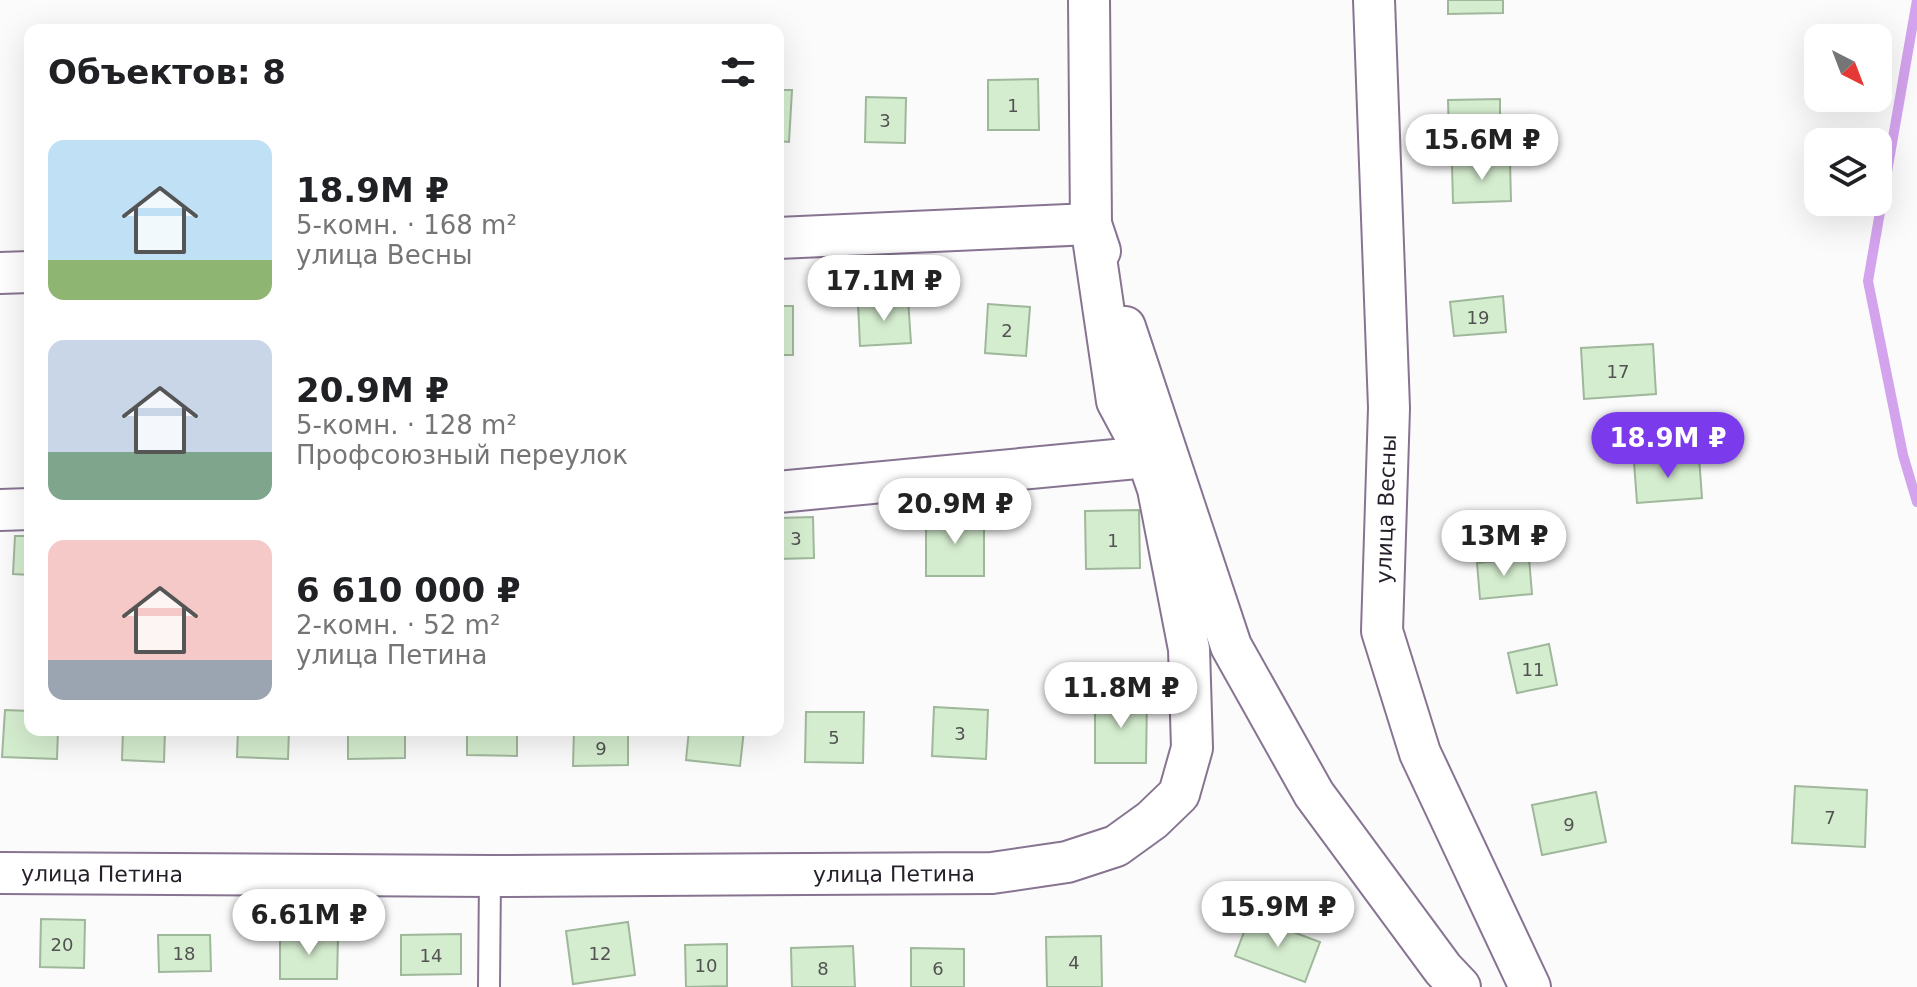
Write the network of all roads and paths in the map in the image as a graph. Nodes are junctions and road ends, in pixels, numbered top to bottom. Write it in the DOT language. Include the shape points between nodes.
graph roads {
  1 [pos="1089,0"];
  2 [pos="1374,0"];
  3 [pos="1091,224"];
  4 [pos="784,238"];
  5 [pos="24,272"];
  6 [pos="0,273"];
  7 [pos="1147,457"];
  8 [pos="784,491"];
  9 [pos="24,509"];
  10 [pos="0,510"];
  11 [pos="0,873"];
  12 [pos="490,876"];
  13 [pos="489,987"];
  14 [pos="1460,987"];
  15 [pos="1530,987"];
  1 -- 3 [label="street"];
  2 -- 15 [label="street, улица Весны" via="1389,408 1382,631 1420,753"];
  3 -- 4 [label="street"];
  3 -- 7 [label="street, улица Петина" via="1117,401"];
  3 -- 14 [label="street" via="1231,646 1314,794"];
  5 -- 6 [label="street"];
  7 -- 8 [label="street"];
  7 -- 12 [label="street, улица Петина" via="1189,649 1192,748 1179,794 1116,846 1067,862 992,873"];
  9 -- 10 [label="street"];
  11 -- 12 [label="street, улица Петина"];
  12 -- 13 [label="lane"];
}
